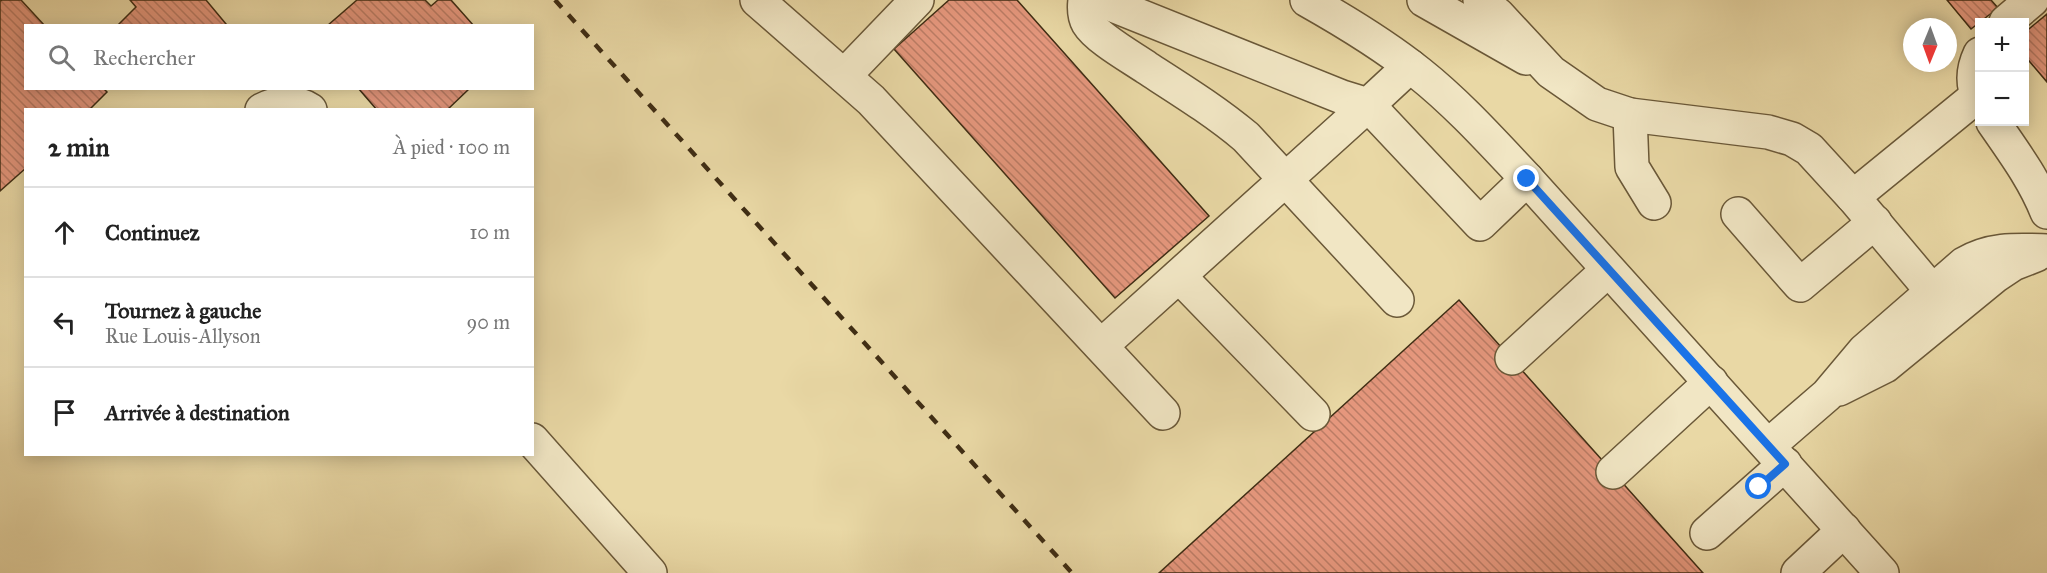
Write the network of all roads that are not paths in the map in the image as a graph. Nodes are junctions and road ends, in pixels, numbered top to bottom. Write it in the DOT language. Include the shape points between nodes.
graph roads {
  1 [pos="757,0"];
  2 [pos="916,0"];
  3 [pos="1085,0"];
  4 [pos="1100,0"];
  5 [pos="1307,0"];
  6 [pos="1424,0"];
  7 [pos="1480,0"];
  8 [pos="2032,0"];
  9 [pos="2011,18"];
  10 [pos="1410,66"];
  11 [pos="1551,72"];
  12 [pos="844,76"];
  13 [pos="1368,105"];
  14 [pos="267,108"];
  15 [pos="306,108"];
  16 [pos="1975,112"];
  17 [pos="1630,115"];
  18 [pos="1996,126"];
  19 [pos="1527,179"];
  20 [pos="1286,180"];
  21 [pos="1853,197"];
  22 [pos="2044,199"];
  23 [pos="1654,203"];
  24 [pos="1738,213"];
  25 [pos="1875,222"];
  26 [pos="2047,252"];
  27 [pos="1608,270"];
  28 [pos="1179,276"];
  29 [pos="1932,291"];
  30 [pos="1397,300"];
  31 [pos="1101,346"];
  32 [pos="1512,358"];
  33 [pos="1870,364"];
  34 [pos="1711,382"];
  35 [pos="1163,413"];
  36 [pos="1313,414"];
  37 [pos="534,442"];
  38 [pos="1777,455"];
  39 [pos="1613,472"];
  40 [pos="1844,530"];
  41 [pos="1707,533"];
  42 [pos="650,573"];
  43 [pos="1798,573"];
  44 [pos="1882,573"];
  1 -- 12 [label="street"];
  2 -- 12 [label="street"];
  3 -- 20 [label="street" via="1084,13 1096,32 1219,115 1246,137"];
  4 -- 13 [label="street"];
  5 -- 10 [label="street"];
  6 -- 11 [label="street"];
  7 -- 11 [label="street"];
  8 -- 9 [label="street"];
  10 -- 13 [label="street"];
  10 -- 19 [label="street" via="1468,117"];
  11 -- 17 [label="street" via="1597,104"];
  12 -- 31 [label="street" via="871,99"];
  13 -- 19 [label="street" via="1480,224"];
  13 -- 20 [label="street"];
  14 -- 15 [label="street" via="288,103"];
  16 -- 21 [label="street"];
  17 -- 21 [label="street" via="1782,135 1809,149"];
  17 -- 23 [label="street" via="1632,167"];
  18 -- 22 [label="street"];
  19 -- 27 [label="street"];
  20 -- 28 [label="street"];
  20 -- 30 [label="street"];
  21 -- 25 [label="street"];
  24 -- 25 [label="street" via="1800,285"];
  25 -- 29 [label="street"];
  26 -- 29 [label="street" via="2003,250 1983,254 1964,264"];
  26 -- 33 [label="street" via="2004,270"];
  27 -- 32 [label="street"];
  27 -- 34 [label="street"];
  28 -- 31 [label="street"];
  28 -- 36 [label="street"];
  29 -- 33 [label="street" via="1864,351"];
  31 -- 35 [label="street"];
  33 -- 38 [label="street" via="1827,395"];
  34 -- 38 [label="street"];
  34 -- 39 [label="street"];
  37 -- 42 [label="street"];
  38 -- 40 [label="street"];
  38 -- 41 [label="street"];
  40 -- 43 [label="street"];
  40 -- 44 [label="street"];
}
